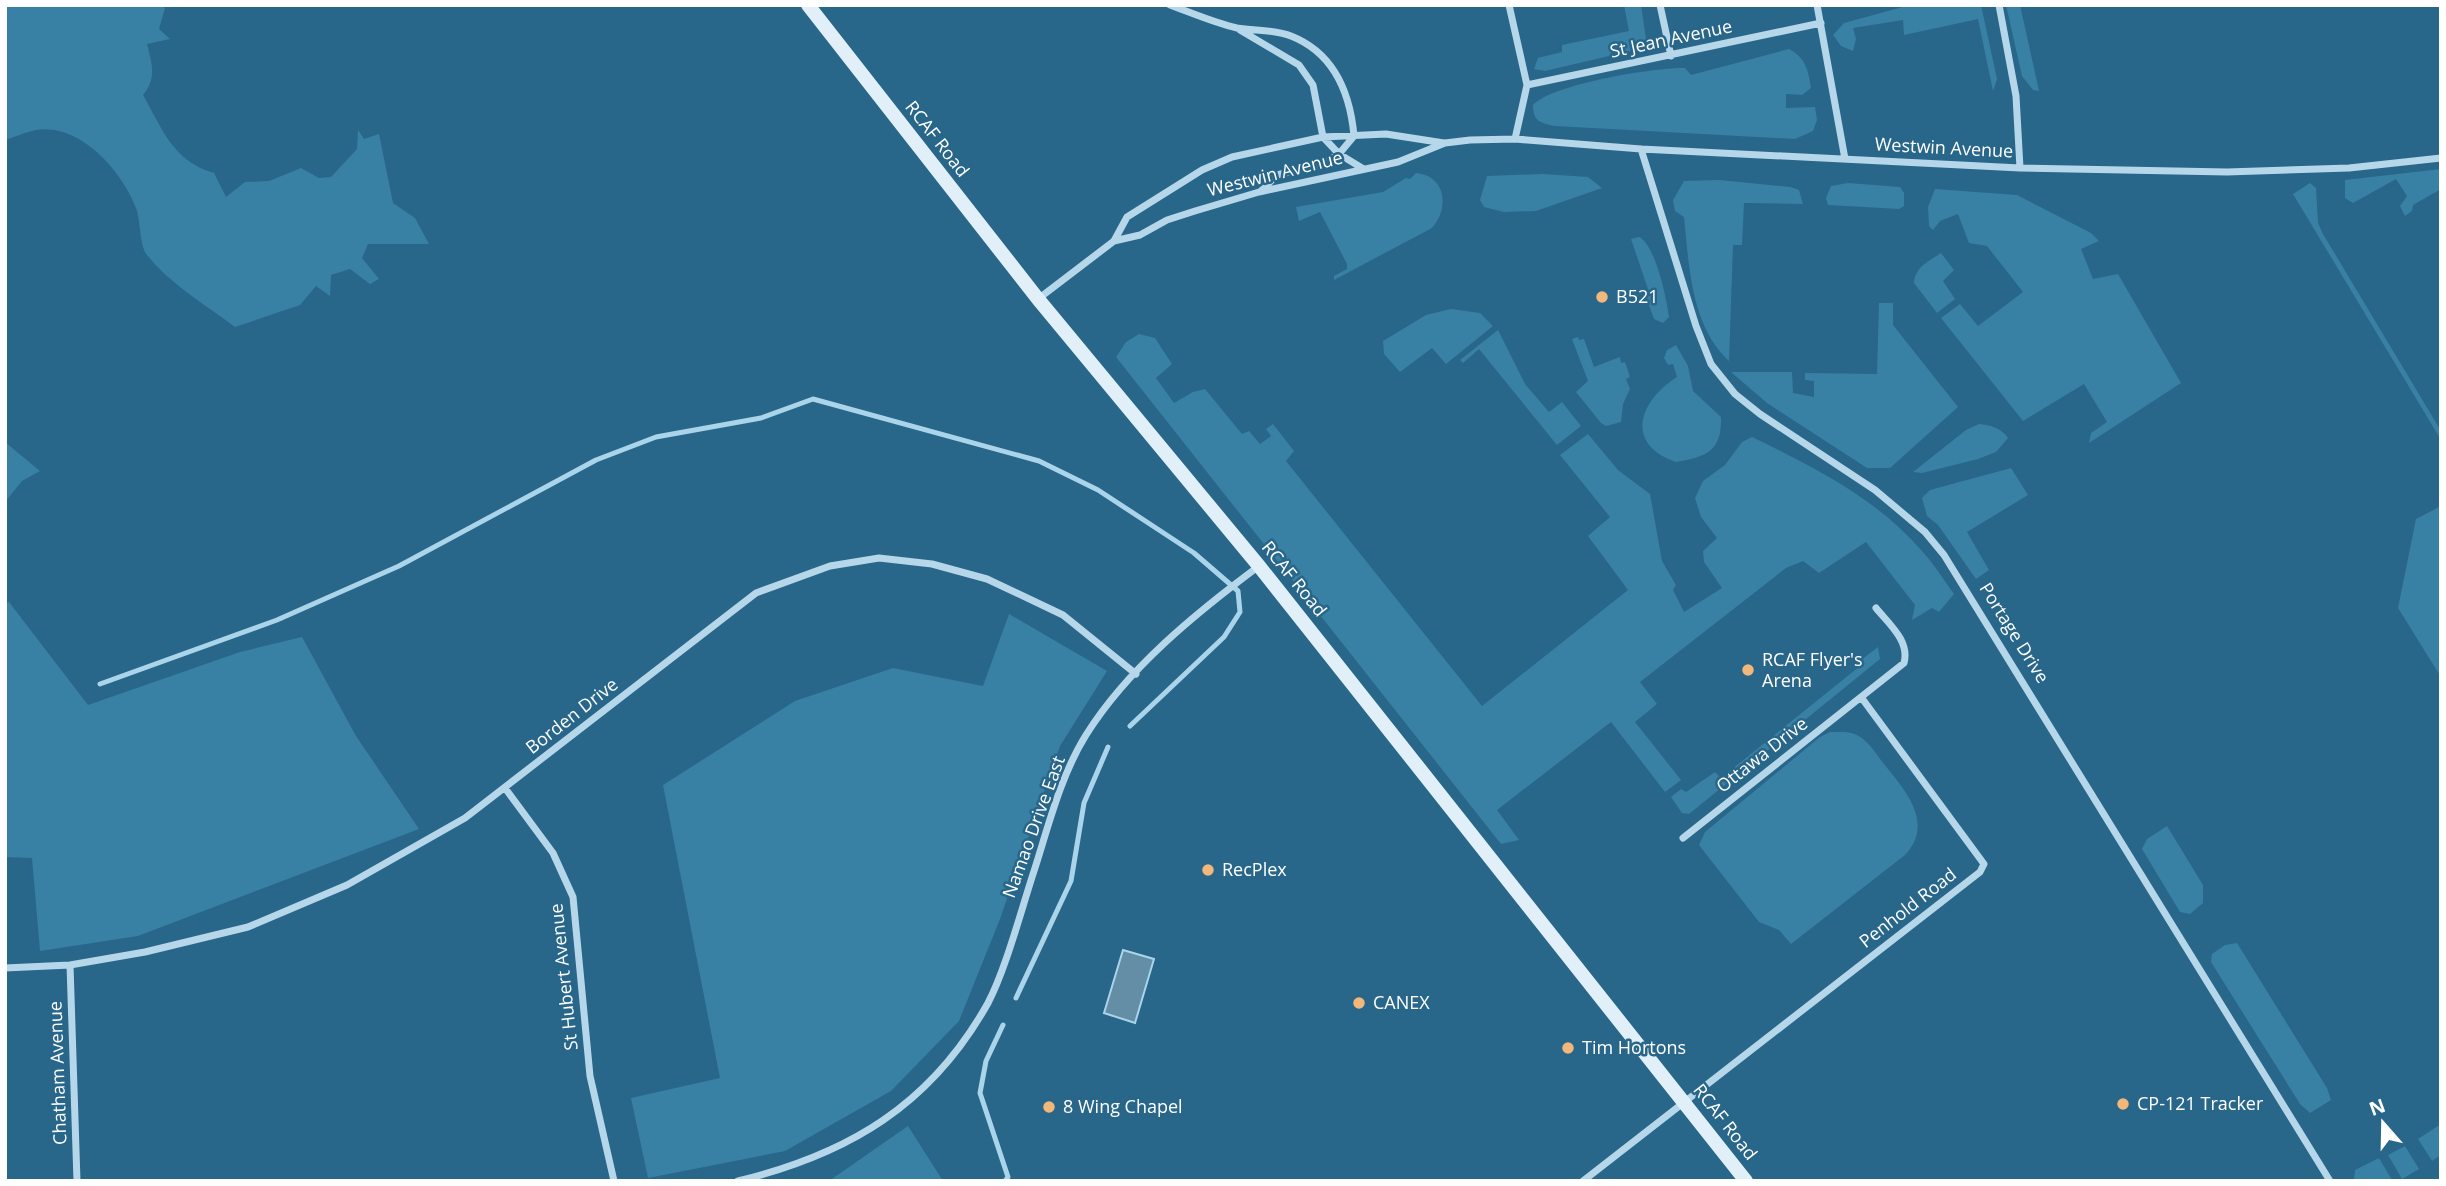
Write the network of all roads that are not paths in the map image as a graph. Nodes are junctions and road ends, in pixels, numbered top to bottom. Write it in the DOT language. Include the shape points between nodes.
graph roads {
  1 [pos="807,5"];
  2 [pos="1170,5"];
  3 [pos="1509,5"];
  4 [pos="1660,5"];
  5 [pos="1817,5"];
  6 [pos="1999,5"];
  7 [pos="1821,23"];
  8 [pos="1236,27"];
  9 [pos="1671,56"];
  10 [pos="1527,85"];
  11 [pos="1353,136"];
  12 [pos="1323,137"];
  13 [pos="1515,139"];
  14 [pos="1445,143"];
  15 [pos="1641,149"];
  16 [pos="1339,154"];
  17 [pos="2441,158"];
  18 [pos="1845,159"];
  19 [pos="1362,168"];
  20 [pos="2020,168"];
  21 [pos="1259,192"];
  22 [pos="1114,241"];
  23 [pos="1038,299"];
  24 [pos="1259,566"];
  25 [pos="1876,608"];
  26 [pos="1136,674"];
  27 [pos="1861,697"];
  28 [pos="506,788"];
  29 [pos="1683,838"];
  30 [pos="70,965"];
  31 [pos="5,968"];
  32 [pos="1684,1101"];
  33 [pos="77,1181"];
  34 [pos="614,1181"];
  35 [pos="738,1181"];
  36 [pos="1583,1181"];
  37 [pos="1746,1181"];
  38 [pos="2330,1181"];
  1 -- 23 [label="main road, RCAF Road"];
  2 -- 8 [label="street"];
  3 -- 10 [label="street"];
  4 -- 9 [label="street"];
  5 -- 7 [label="street"];
  6 -- 20 [label="street" via="2016,96"];
  7 -- 9 [label="street, St Jean Avenue"];
  7 -- 18 [label="street"];
  8 -- 11 [label="street" via="1290,35 1323,54 1343,83"];
  8 -- 12 [label="street" via="1299,65 1313,85"];
  9 -- 10 [label="street, St Jean Avenue"];
  10 -- 13 [label="street"];
  11 -- 12 [label="street, Westwin Avenue"];
  11 -- 14 [label="street, Westwin Avenue" via="1386,134"];
  11 -- 16 [label="street"];
  12 -- 16 [label="street"];
  12 -- 22 [label="street, Westwin Avenue" via="1263,148 1202,170 1127,217"];
  13 -- 14 [label="street, Westwin Avenue"];
  13 -- 15 [label="street, Westwin Avenue"];
  14 -- 19 [label="street, Westwin Avenue" via="1398,162"];
  15 -- 18 [label="street, Westwin Avenue"];
  15 -- 38 [label="street, Portage Drive" via="1711,364 1735,394 1875,490 1925,532 1944,555"];
  16 -- 19 [label="street"];
  16 -- 21 [label="street" via="1322,164 1277,175"];
  17 -- 20 [label="street, Westwin Avenue" via="2349,168 2227,172"];
  18 -- 20 [label="street, Westwin Avenue"];
  19 -- 21 [label="street, Westwin Avenue"];
  21 -- 22 [label="street, Westwin Avenue"];
  22 -- 23 [label="street, Westwin Avenue"];
  23 -- 24 [label="main road, RCAF Road"];
  24 -- 26 [label="street, Namao Drive East" via="1175,634"];
  24 -- 32 [label="main road, RCAF Road"];
  25 -- 27 [label="street, Ottawa Drive" via="1907,653 1896,671"];
  26 -- 28 [label="street, Borden Drive" via="1063,615 987,579 932,564 879,558 830,566 756,593"];
  26 -- 35 [label="street, Namao Drive East" via="1109,701 1085,737 1056,799 988,1002 938,1076 884,1121 822,1156"];
  27 -- 29 [label="street, Ottawa Drive"];
  27 -- 32 [label="street, Penhold Road" via="1984,864 1980,872"];
  28 -- 30 [label="street, Borden Drive" via="465,818 347,885 248,927"];
  28 -- 34 [label="street, St Hubert Avenue" via="553,853 573,897 590,1076"];
  30 -- 31 [label="street, Borden Drive"];
  30 -- 33 [label="street, Chatham Avenue"];
  32 -- 36 [label="street"];
  32 -- 37 [label="main road, RCAF Road"];
}
